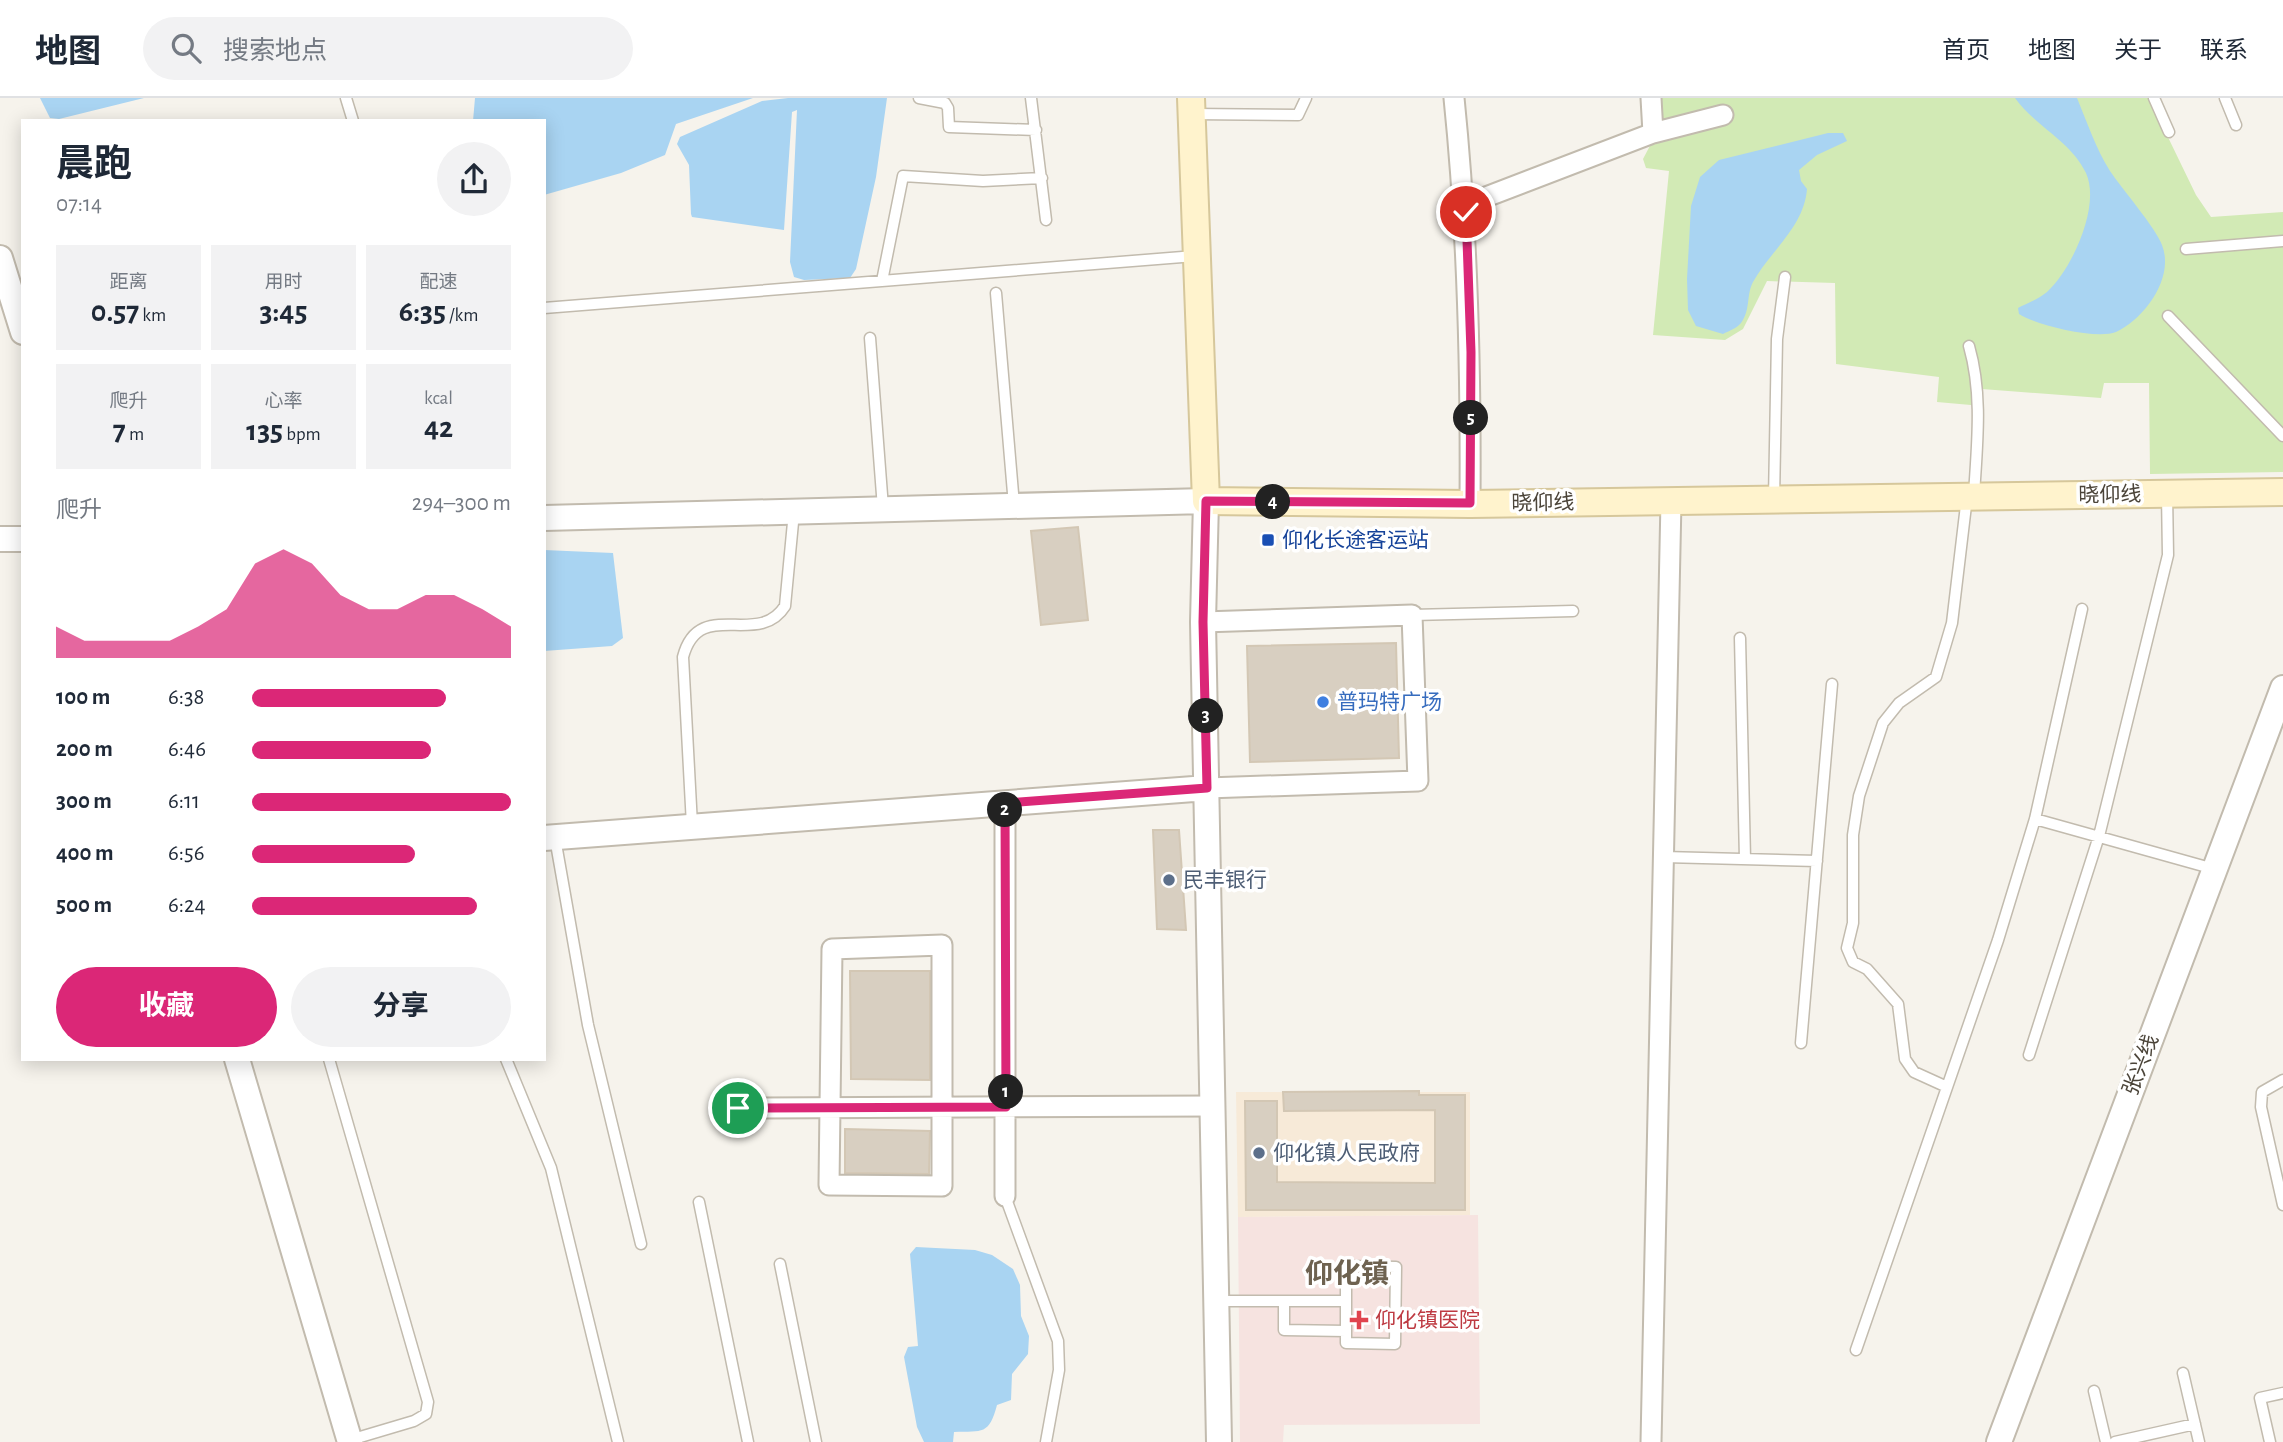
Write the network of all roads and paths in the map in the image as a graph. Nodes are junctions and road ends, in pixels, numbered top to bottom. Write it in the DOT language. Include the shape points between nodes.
graph roads {
  1 [pos="346,98"];
  2 [pos="919,98"];
  3 [pos="1031,98"];
  4 [pos="1306,98"];
  5 [pos="1454,98"];
  6 [pos="1651,98"];
  7 [pos="2154,98"];
  8 [pos="2225,98"];
  9 [pos="1191,106"];
  10 [pos="1723,115"];
  11 [pos="352,119"];
  12 [pos="2236,125"];
  13 [pos="1036,130"];
  14 [pos="2169,132"];
  15 [pos="1653,133"];
  16 [pos="1042,178"];
  17 [pos="1465,205"];
  18 [pos="1046,220"];
  19 [pos="2283,241"];
  20 [pos="2186,249"];
  21 [pos="1196,256"];
  22 [pos="0,258"];
  23 [pos="1784,277"];
  24 [pos="882,281"];
  25 [pos="996,293"];
  26 [pos="546,308"];
  27 [pos="2168,316"];
  28 [pos="21,326"];
  29 [pos="870,338"];
  30 [pos="1969,346"];
  31 [pos="2283,436"];
  32 [pos="2283,492"];
  33 [pos="2167,494"];
  34 [pos="1970,497"];
  35 [pos="1774,499"];
  36 [pos="1206,501"];
  37 [pos="1671,501"];
  38 [pos="1470,503"];
  39 [pos="1014,506"];
  40 [pos="883,509"];
  41 [pos="794,511"];
  42 [pos="546,518"];
  43 [pos="0,539"];
  44 [pos="21,539"];
  45 [pos="2082,608"];
  46 [pos="1573,611"];
  47 [pos="1412,615"];
  48 [pos="1203,622"];
  49 [pos="1740,638"];
  50 [pos="1832,684"];
  51 [pos="2283,690"];
  52 [pos="1207,788"];
  53 [pos="1005,803"];
  54 [pos="2035,818"];
  55 [pos="692,827"];
  56 [pos="2099,836"];
  57 [pos="550,838"];
  58 [pos="1664,857"];
  59 [pos="1745,859"];
  60 [pos="1816,861"];
  61 [pos="2215,869"];
  62 [pos="1801,1043"];
  63 [pos="2029,1055"];
  64 [pos="238,1061"];
  65 [pos="330,1061"];
  66 [pos="507,1061"];
  67 [pos="2283,1080"];
  68 [pos="1947,1087"];
  69 [pos="1213,1106"];
  70 [pos="942,1107"];
  71 [pos="1006,1107"];
  72 [pos="738,1108"];
  73 [pos="830,1108"];
  74 [pos="1005,1196"];
  75 [pos="699,1202"];
  76 [pos="2283,1205"];
  77 [pos="641,1244"];
  78 [pos="780,1264"];
  79 [pos="1217,1301"];
  80 [pos="1284,1301"];
  81 [pos="1346,1301"];
  82 [pos="1346,1331"];
  83 [pos="1856,1350"];
  84 [pos="2183,1373"];
  85 [pos="2094,1391"];
  86 [pos="2283,1393"];
  87 [pos="2195,1424"];
  88 [pos="350,1441"];
  89 [pos="618,1442"];
  90 [pos="748,1442"];
  91 [pos="816,1442"];
  92 [pos="1046,1442"];
  93 [pos="1219,1442"];
  94 [pos="1651,1442"];
  95 [pos="1999,1442"];
  96 [pos="2106,1442"];
  97 [pos="2115,1442"];
  98 [pos="2199,1442"];
  99 [pos="2270,1442"];
  1 -- 11 [label="lane"];
  2 -- 13 [label="lane" via="945,103 950,127"];
  3 -- 13 [label="lane"];
  4 -- 9 [label="lane" via="1298,115"];
  5 -- 17 [label="street"];
  6 -- 15 [label="street"];
  7 -- 14 [label="lane"];
  8 -- 12 [label="lane"];
  9 -- 21 [label="main road"];
  10 -- 15 [label="street"];
  13 -- 16 [label="lane"];
  15 -- 17 [label="street"];
  16 -- 18 [label="lane"];
  16 -- 24 [label="lane" via="984,181 903,176"];
  17 -- 38 [label="street" via="1471,352"];
  19 -- 20 [label="lane"];
  21 -- 24 [label="lane"];
  21 -- 36 [label="main road"];
  22 -- 28 [label="street"];
  23 -- 35 [label="lane" via="1777,339"];
  24 -- 26 [label="lane"];
  25 -- 39 [label="lane"];
  27 -- 31 [label="lane"];
  29 -- 40 [label="lane"];
  30 -- 34 [label="lane" via="1979,399"];
  32 -- 33 [label="main road, 晓仰线"];
  33 -- 34 [label="main road, 晓仰线"];
  33 -- 56 [label="lane" via="2168,555"];
  34 -- 35 [label="main road, 晓仰线"];
  34 -- 68 [label="lane" via="1952,623 1936,677 1899,703 1883,723 1859,796 1853,835 1853,923 1847,948 1853,962 1867,970 1898,1004 1905,1059 1914,1072"];
  35 -- 37 [label="main road, 晓仰线"];
  36 -- 38 [label="main road, 晓仰线"];
  36 -- 39 [label="street"];
  36 -- 48 [label="street"];
  37 -- 38 [label="main road, 晓仰线"];
  37 -- 58 [label="street"];
  39 -- 40 [label="street"];
  40 -- 41 [label="street"];
  41 -- 42 [label="street"];
  41 -- 55 [label="lane" via="785,606 780,615 763,624 707,625 687,639 683,657"];
  43 -- 44 [label="street"];
  45 -- 54 [label="lane"];
  46 -- 47 [label="lane"];
  47 -- 48 [label="street"];
  47 -- 52 [label="street" via="1418,781"];
  48 -- 52 [label="street"];
  49 -- 59 [label="lane"];
  50 -- 60 [label="lane"];
  51 -- 61 [label="street, 张兴线"];
  52 -- 53 [label="street"];
  52 -- 69 [label="street"];
  53 -- 55 [label="street"];
  53 -- 71 [label="street"];
  54 -- 56 [label="lane"];
  54 -- 68 [label="lane"];
  55 -- 57 [label="street"];
  56 -- 61 [label="lane"];
  56 -- 63 [label="lane"];
  57 -- 77 [label="lane" via="588,1026"];
  58 -- 59 [label="lane"];
  58 -- 94 [label="street"];
  59 -- 60 [label="lane"];
  60 -- 62 [label="lane"];
  61 -- 95 [label="street, 张兴线"];
  64 -- 88 [label="street"];
  65 -- 88 [label="lane" via="428,1402 426,1413 414,1421"];
  66 -- 89 [label="lane" via="551,1168"];
  67 -- 76 [label="lane" via="2262,1092 2261,1107"];
  68 -- 83 [label="lane"];
  69 -- 71 [label="street"];
  69 -- 79 [label="street"];
  70 -- 71 [label="street"];
  70 -- 73 [label="street"];
  70 -- 73 [label="street" via="942,1186 829,1185"];
  70 -- 73 [label="street" via="942,945 832,949"];
  71 -- 74 [label="street"];
  72 -- 73 [label="street"];
  74 -- 92 [label="lane" via="1058,1341 1059,1370"];
  75 -- 90 [label="lane"];
  78 -- 91 [label="lane"];
  79 -- 80 [label="lane"];
  79 -- 93 [label="street"];
  80 -- 81 [label="lane"];
  80 -- 82 [label="lane" via="1284,1330"];
  81 -- 82 [label="lane"];
  81 -- 82 [label="lane" via="1346,1266 1396,1266 1395,1344 1346,1343"];
  84 -- 87 [label="lane"];
  85 -- 96 [label="lane"];
  86 -- 99 [label="lane" via="2260,1398"];
  87 -- 97 [label="lane"];
  87 -- 98 [label="lane"];
}
